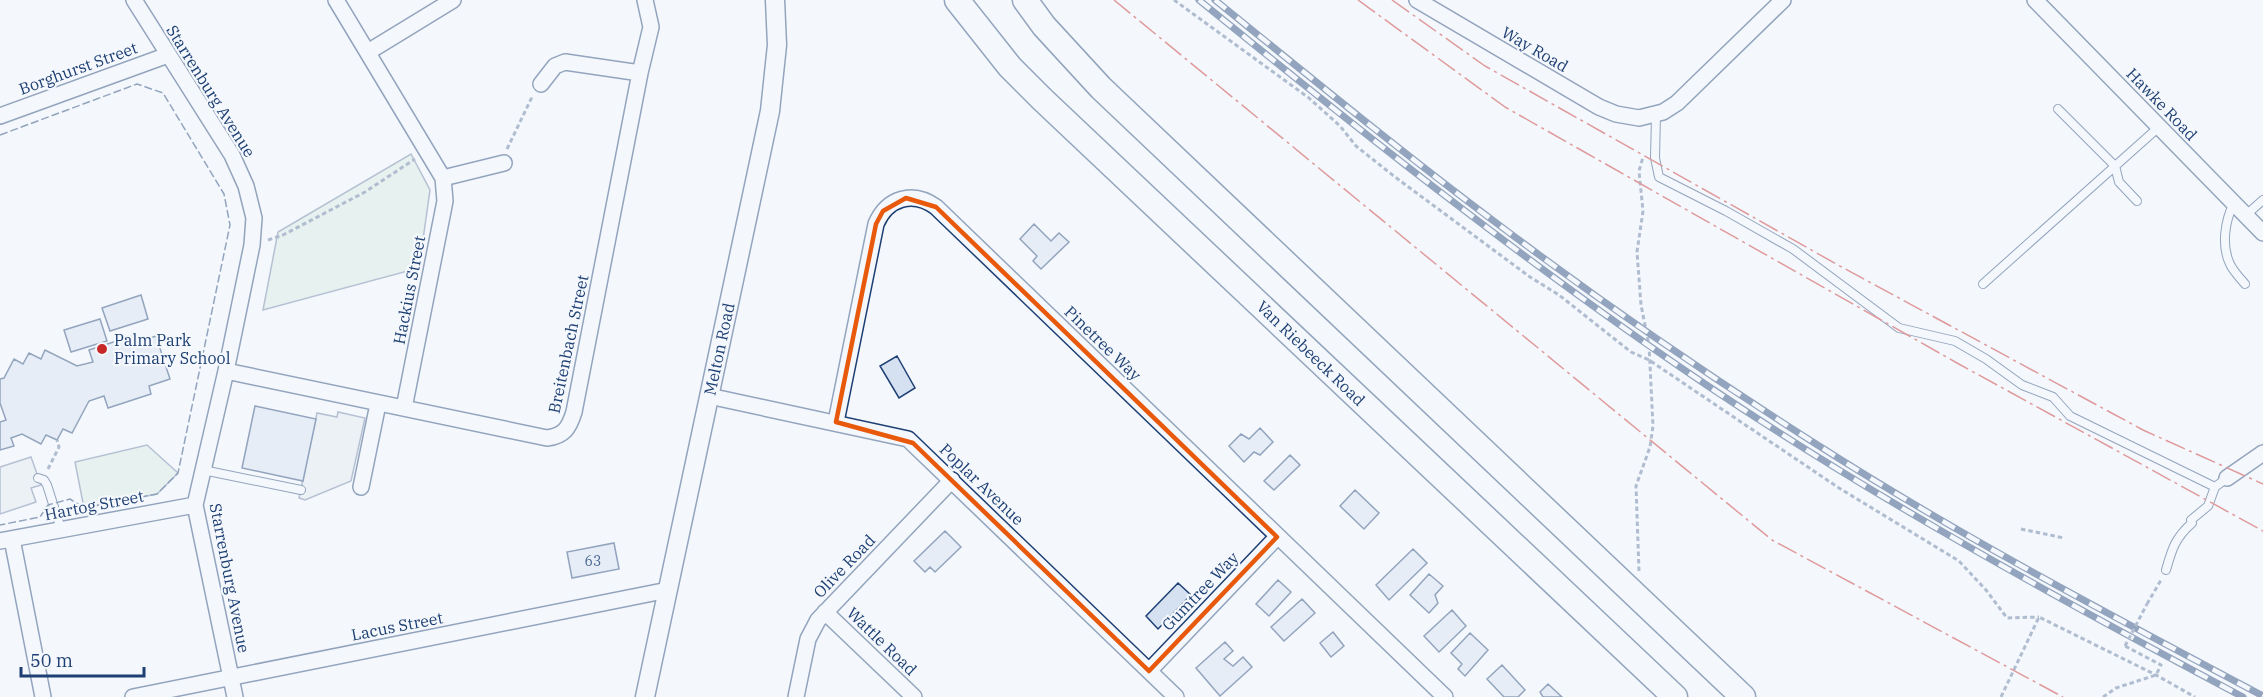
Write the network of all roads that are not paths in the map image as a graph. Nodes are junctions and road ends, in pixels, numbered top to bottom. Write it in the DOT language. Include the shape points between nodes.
graph roads {
  1 [pos="134,0"];
  2 [pos="336,0"];
  3 [pos="453,0"];
  4 [pos="645,0"];
  5 [pos="775,0"];
  6 [pos="957,0"];
  7 [pos="1025,0"];
  8 [pos="1417,0"];
  9 [pos="1783,0"];
  10 [pos="2035,0"];
  11 [pos="368,52"];
  12 [pos="168,55"];
  13 [pos="640,73"];
  14 [pos="541,84"];
  15 [pos="2058,108"];
  16 [pos="1656,115"];
  17 [pos="0,116"];
  18 [pos="2160,126"];
  19 [pos="504,163"];
  20 [pos="2115,166"];
  21 [pos="443,178"];
  22 [pos="2263,200"];
  23 [pos="2137,201"];
  24 [pos="2234,203"];
  25 [pos="2246,215"];
  26 [pos="2263,233"];
  27 [pos="1983,284"];
  28 [pos="2244,284"];
  29 [pos="226,371"];
  30 [pos="709,396"];
  31 [pos="378,404"];
  32 [pos="404,408"];
  33 [pos="836,422"];
  34 [pos="2263,453"];
  35 [pos="203,470"];
  36 [pos="42,477"];
  37 [pos="952,480"];
  38 [pos="2221,482"];
  39 [pos="361,486"];
  40 [pos="301,490"];
  41 [pos="195,505"];
  42 [pos="61,529"];
  43 [pos="1277,537"];
  44 [pos="6,540"];
  45 [pos="2166,570"];
  46 [pos="668,590"];
  47 [pos="825,612"];
  48 [pos="1149,671"];
  49 [pos="231,678"];
  50 [pos="43,697"];
  51 [pos="133,697"];
  52 [pos="235,697"];
  53 [pos="645,697"];
  54 [pos="796,697"];
  55 [pos="914,697"];
  56 [pos="1176,697"];
  57 [pos="1445,697"];
  58 [pos="1675,697"];
  59 [pos="1743,697"];
  1 -- 12 [label="street, Starrenburg Avenue"];
  2 -- 11 [label="street, Hackius Street"];
  3 -- 11 [label="street"];
  4 -- 13 [label="street, Breitenbach Street" via="651,27"];
  5 -- 30 [label="street, Melton Road" via="777,53 770,111"];
  6 -- 58 [label="main road, Van Riebeeck Road" via="1042,99"];
  7 -- 59 [label="main road" via="1101,88"];
  8 -- 16 [label="street, Way Road" via="1599,107 1639,118"];
  9 -- 16 [label="street" via="1677,103"];
  10 -- 18 [label="street, Hawke Road"];
  11 -- 21 [label="street, Hackius Street"];
  12 -- 17 [label="street, Borghurst Street"];
  12 -- 29 [label="street, Starrenburg Avenue" via="231,155 246,186 254,218"];
  13 -- 14 [label="street" via="565,62 555,66"];
  13 -- 32 [label="street, Breitenbach Street" via="568,428 563,434 547,438"];
  15 -- 20 [label="lane"];
  16 -- 38 [label="lane" via="1655,158 1659,177 1793,249 1899,328 1956,341 2022,385 2053,397 2070,416"];
  18 -- 20 [label="lane"];
  18 -- 24 [label="street, Hawke Road"];
  19 -- 21 [label="street"];
  20 -- 23 [label="lane" via="2119,182"];
  20 -- 27 [label="lane"];
  21 -- 32 [label="street, Hackius Street" via="445,201"];
  22 -- 25 [label="lane"];
  24 -- 25 [label="street, Hawke Road"];
  24 -- 28 [label="lane" via="2228,215 2225,250 2230,266"];
  25 -- 26 [label="street, Hawke Road"];
  29 -- 31 [label="street, Breitenbach Street"];
  29 -- 35 [label="street, Starrenburg Avenue"];
  30 -- 33 [label="street, Poplar Avenue"];
  30 -- 46 [label="street, Melton Road"];
  31 -- 32 [label="street, Breitenbach Street"];
  31 -- 39 [label="street"];
  33 -- 37 [label="street, Poplar Avenue" via="908,439"];
  33 -- 43 [label="street, Pinetree Way" via="876,224 893,202 919,198 936,207"];
  34 -- 38 [label="street"];
  35 -- 40 [label="lane"];
  35 -- 41 [label="street, Starrenburg Avenue"];
  36 -- 42 [label="lane"];
  37 -- 47 [label="street, Olive Road"];
  37 -- 48 [label="street, Poplar Avenue"];
  38 -- 45 [label="lane" via="2208,506 2191,520 2174,543"];
  41 -- 42 [label="street, Hartog Street"];
  41 -- 49 [label="street, Starrenburg Avenue"];
  42 -- 44 [label="street, Hartog Street"];
  43 -- 48 [label="street, Gumtree Way"];
  43 -- 57 [label="street, Pinetree Way"];
  44 -- 50 [label="street"];
  46 -- 49 [label="street, Lacus Street"];
  46 -- 53 [label="street, Melton Road"];
  47 -- 54 [label="street, Olive Road" via="808,639"];
  47 -- 55 [label="street, Wattle Road"];
  48 -- 56 [label="street, Poplar Avenue"];
  49 -- 51 [label="street, Lacus Street"];
  49 -- 52 [label="street, Starrenburg Avenue"];
}
